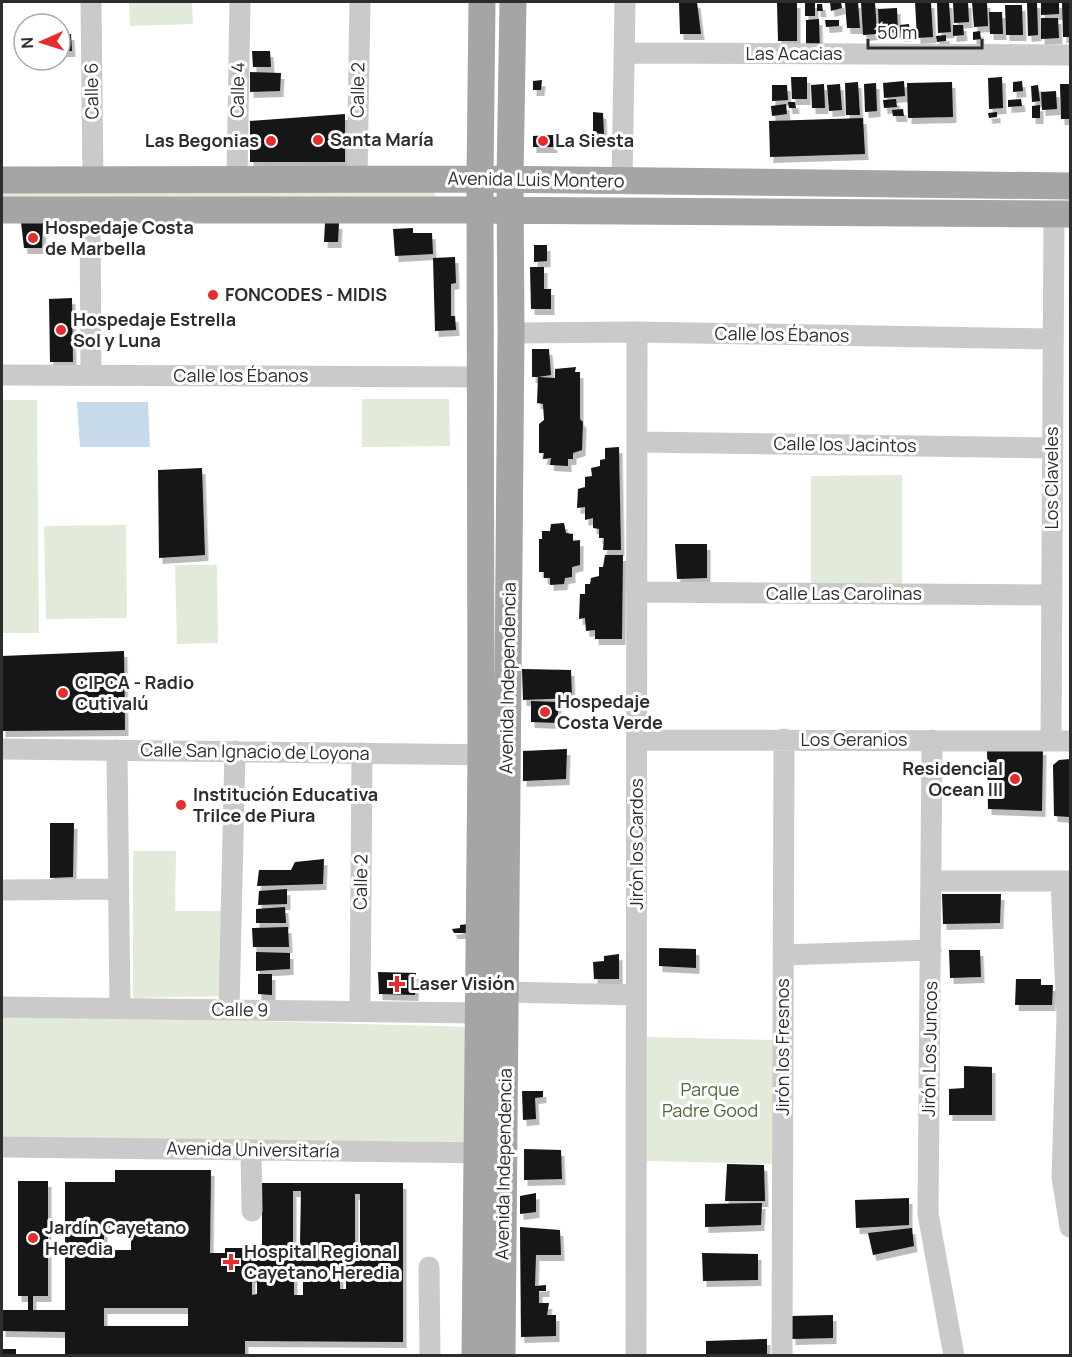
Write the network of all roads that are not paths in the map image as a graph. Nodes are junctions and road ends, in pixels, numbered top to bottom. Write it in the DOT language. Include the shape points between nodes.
graph roads {
  1 [pos="91,2"];
  2 [pos="240,2"];
  3 [pos="360,2"];
  4 [pos="482,2"];
  5 [pos="513,2"];
  6 [pos="625,2"];
  7 [pos="626,53"];
  8 [pos="1071,55"];
  9 [pos="237,179"];
  10 [pos="357,179"];
  11 [pos="480,179"];
  12 [pos="510,179"];
  13 [pos="2,180"];
  14 [pos="93,181"];
  15 [pos="622,182"];
  16 [pos="1071,186"];
  17 [pos="2,210"];
  18 [pos="90,210"];
  19 [pos="480,210"];
  20 [pos="510,210"];
  21 [pos="1062,214"];
  22 [pos="637,332"];
  23 [pos="511,333"];
  24 [pos="1053,339"];
  25 [pos="2,375"];
  26 [pos="91,375"];
  27 [pos="480,377"];
  28 [pos="637,442"];
  29 [pos="1053,448"];
  30 [pos="637,592"];
  31 [pos="1052,595"];
  32 [pos="784,739"];
  33 [pos="637,740"];
  34 [pos="932,740"];
  35 [pos="1061,741"];
  36 [pos="2,748"];
  37 [pos="117,750"];
  38 [pos="235,751"];
  39 [pos="362,753"];
  40 [pos="494,755"];
  41 [pos="932,881"];
  42 [pos="1066,881"];
  43 [pos="119,889"];
  44 [pos="2,890"];
  45 [pos="931,950"];
  46 [pos="783,955"];
  47 [pos="506,992"];
  48 [pos="636,995"];
  49 [pos="2,1007"];
  50 [pos="120,1008"];
  51 [pos="229,1010"];
  52 [pos="360,1011"];
  53 [pos="478,1012"];
  54 [pos="2,1148"];
  55 [pos="251,1150"];
  56 [pos="478,1152"];
  57 [pos="504,1153"];
  58 [pos="252,1211"];
  59 [pos="1071,1227"];
  60 [pos="429,1267"];
  61 [pos="430,1356"];
  62 [pos="475,1356"];
  63 [pos="502,1356"];
  64 [pos="636,1356"];
  65 [pos="782,1356"];
  66 [pos="954,1356"];
  1 -- 14 [label="street, Calle 6"];
  2 -- 9 [label="street, Calle 4"];
  3 -- 10 [label="street, Calle 2"];
  4 -- 11 [label="main road, Avenida Independencia"];
  5 -- 12 [label="main road, Avenida Independencia"];
  6 -- 7 [label="street"];
  7 -- 8 [label="street, Las Acacias"];
  7 -- 15 [label="street"];
  9 -- 10 [label="main road, Avenida Luis Montero"];
  9 -- 14 [label="main road, Avenida Luis Montero"];
  10 -- 11 [label="main road, Avenida Luis Montero"];
  11 -- 12 [label="main road, Avenida Luis Montero"];
  11 -- 19 [label="main road, Avenida Independencia"];
  12 -- 15 [label="main road, Avenida Luis Montero"];
  12 -- 20 [label="main road, Avenida Independencia"];
  13 -- 14 [label="main road, Avenida Luis Montero"];
  15 -- 16 [label="main road, Avenida Luis Montero"];
  17 -- 18 [label="main road, Avenida Luis Montero"];
  18 -- 19 [label="main road, Avenida Luis Montero"];
  18 -- 26 [label="street"];
  19 -- 20 [label="main road, Avenida Luis Montero"];
  19 -- 27 [label="main road, Avenida Independencia"];
  20 -- 21 [label="main road, Avenida Luis Montero"];
  20 -- 23 [label="main road, Avenida Independencia"];
  21 -- 24 [label="street, Los Claveles"];
  22 -- 23 [label="street, Calle los Ébanos"];
  22 -- 24 [label="street, Calle los Ébanos"];
  22 -- 28 [label="street, Jirón los Cardos"];
  23 -- 40 [label="main road, Avenida Independencia"];
  24 -- 29 [label="street, Los Claveles"];
  25 -- 26 [label="street, Calle los Ébanos"];
  26 -- 27 [label="street, Calle los Ébanos"];
  27 -- 40 [label="main road, Avenida Independencia"];
  28 -- 29 [label="street, Calle los Jacintos"];
  28 -- 30 [label="street, Jirón los Cardos"];
  29 -- 31 [label="street, Los Claveles"];
  30 -- 31 [label="street, Calle Las Carolinas"];
  30 -- 33 [label="street, Jirón los Cardos"];
  31 -- 35 [label="street, Los Claveles"];
  32 -- 33 [label="street, Los Geranios"];
  32 -- 34 [label="street, Los Geranios"];
  32 -- 46 [label="street, Jirón los Fresnos"];
  33 -- 48 [label="street, Jirón los Cardos"];
  34 -- 35 [label="street, Los Geranios"];
  34 -- 41 [label="street, Jirón Los Juncos"];
  36 -- 37 [label="street, Calle San Ignacio de Loyona"];
  37 -- 38 [label="street, Calle San Ignacio de Loyona"];
  37 -- 43 [label="street"];
  38 -- 39 [label="street, Calle San Ignacio de Loyona"];
  38 -- 51 [label="street"];
  39 -- 40 [label="street, Calle San Ignacio de Loyona"];
  39 -- 52 [label="street, Calle 2"];
  40 -- 47 [label="main road, Avenida Independencia"];
  40 -- 53 [label="main road, Avenida Independencia"];
  41 -- 42 [label="street"];
  41 -- 45 [label="street, Jirón Los Juncos"];
  42 -- 59 [label="street" via="1062,1178"];
  43 -- 44 [label="street"];
  43 -- 50 [label="street"];
  45 -- 46 [label="street"];
  45 -- 66 [label="street, Jirón Los Juncos" via="928,1214"];
  46 -- 65 [label="street, Jirón los Fresnos"];
  47 -- 48 [label="street"];
  47 -- 57 [label="main road, Avenida Independencia"];
  48 -- 64 [label="street, Jirón los Cardos"];
  49 -- 50 [label="street, Calle 9"];
  50 -- 51 [label="street, Calle 9"];
  51 -- 52 [label="street, Calle 9"];
  52 -- 53 [label="street, Calle 9"];
  53 -- 56 [label="main road, Avenida Independencia"];
  54 -- 55 [label="street, Avenida Universitaría"];
  55 -- 56 [label="street, Avenida Universitaría"];
  55 -- 58 [label="street"];
  56 -- 57 [label="street, Avenida Universitaría"];
  56 -- 62 [label="main road, Avenida Independencia"];
  57 -- 63 [label="main road, Avenida Independencia"];
  60 -- 61 [label="street"];
}
